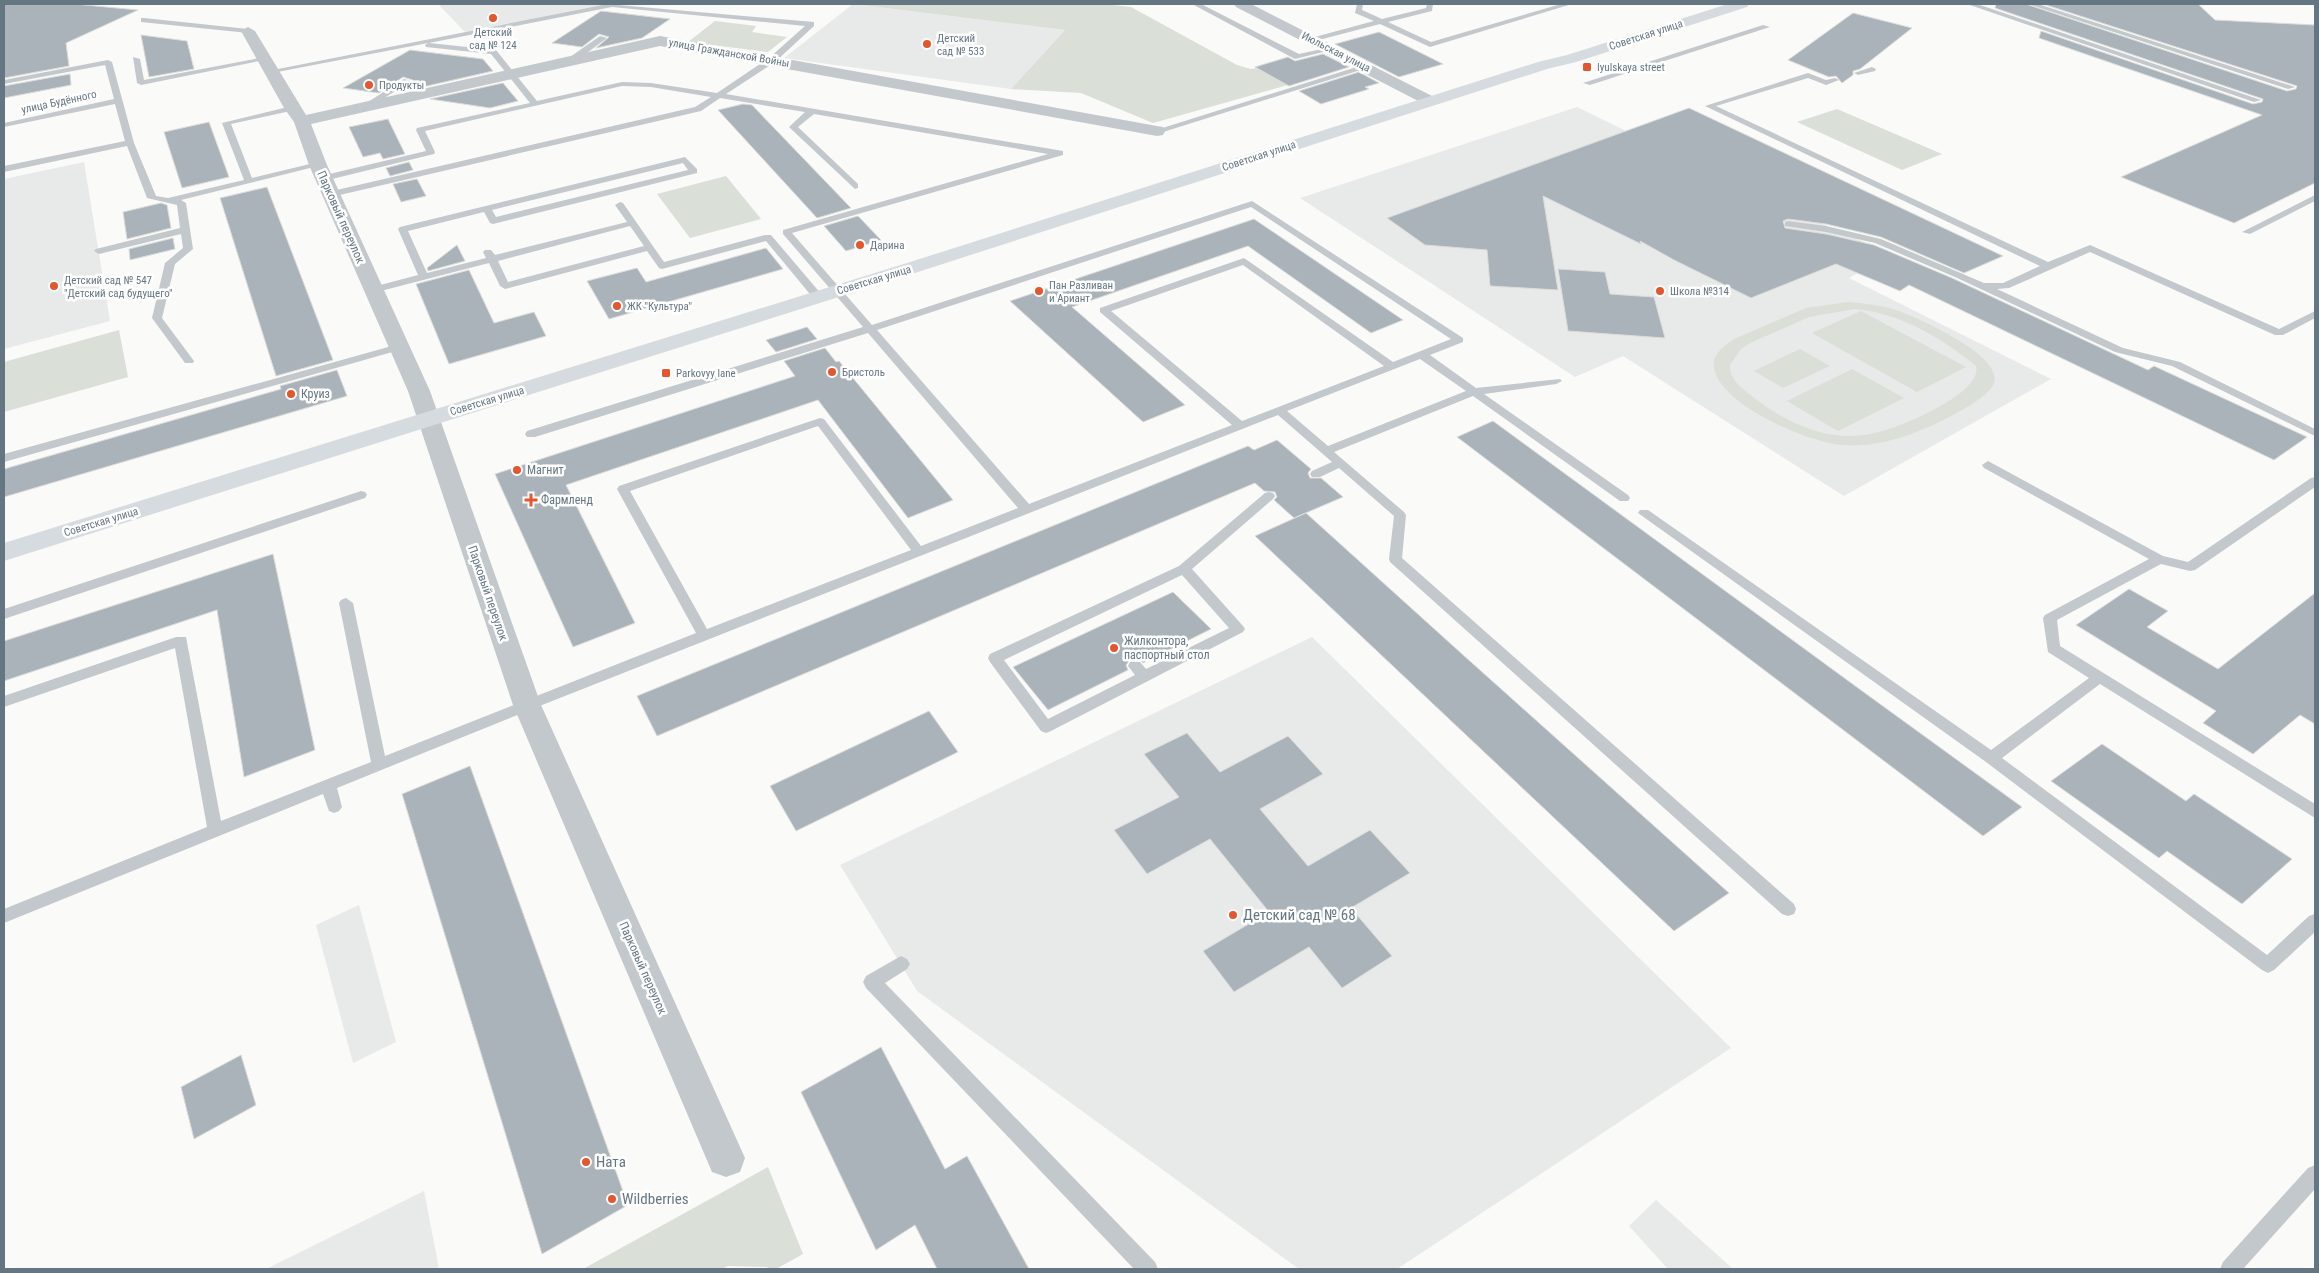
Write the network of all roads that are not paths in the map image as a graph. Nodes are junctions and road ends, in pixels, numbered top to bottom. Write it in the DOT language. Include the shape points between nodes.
graph roads {
  1 [pos="711,4"];
  2 [pos="1196,4"];
  3 [pos="1240,4"];
  4 [pos="1360,4"];
  5 [pos="1430,4"];
  6 [pos="1568,4"];
  7 [pos="1742,4"];
  8 [pos="1971,4"];
  9 [pos="2032,4"];
  10 [pos="699,12"];
  11 [pos="144,20"];
  12 [pos="1382,22"];
  13 [pos="1766,26"];
  14 [pos="248,31"];
  15 [pos="603,38"];
  16 [pos="1314,40"];
  17 [pos="416,43"];
  18 [pos="1331,49"];
  19 [pos="136,59"];
  20 [pos="573,59"];
  21 [pos="772,60"];
  22 [pos="268,65"];
  23 [pos="1366,67"];
  24 [pos="1872,69"];
  25 [pos="1858,73"];
  26 [pos="510,74"];
  27 [pos="1835,80"];
  28 [pos="407,81"];
  29 [pos="4,82"];
  30 [pos="1587,83"];
  31 [pos="2291,87"];
  32 [pos="717,95"];
  33 [pos="2257,100"];
  34 [pos="118,101"];
  35 [pos="1430,101"];
  36 [pos="535,104"];
  37 [pos="361,108"];
  38 [pos="812,111"];
  39 [pos="297,115"];
  40 [pos="4,125"];
  41 [pos="1158,131"];
  42 [pos="130,143"];
  43 [pos="431,152"];
  44 [pos="441,168"];
  45 [pos="4,169"];
  46 [pos="325,179"];
  47 [pos="249,182"];
  48 [pos="855,186"];
  49 [pos="2315,198"];
  50 [pos="169,201"];
  51 [pos="620,205"];
  52 [pos="486,208"];
  53 [pos="632,223"];
  54 [pos="1788,224"];
  55 [pos="185,230"];
  56 [pos="2247,232"];
  57 [pos="555,234"];
  58 [pos="649,248"];
  59 [pos="99,251"];
  60 [pos="492,259"];
  61 [pos="2048,266"];
  62 [pos="424,277"];
  63 [pos="1979,286"];
  64 [pos="373,290"];
  65 [pos="827,294"];
  66 [pos="2315,314"];
  67 [pos="868,328"];
  68 [pos="399,346"];
  69 [pos="1422,355"];
  70 [pos="188,361"];
  71 [pos="1393,367"];
  72 [pos="1556,381"];
  73 [pos="1474,392"];
  74 [pos="1280,410"];
  75 [pos="428,420"];
  76 [pos="1241,426"];
  77 [pos="2315,433"];
  78 [pos="531,434"];
  79 [pos="1326,451"];
  80 [pos="4,458"];
  81 [pos="1340,463"];
  82 [pos="1988,465"];
  83 [pos="1316,474"];
  84 [pos="2315,480"];
  85 [pos="361,494"];
  86 [pos="1269,496"];
  87 [pos="1624,498"];
  88 [pos="1026,510"];
  89 [pos="1644,512"];
  90 [pos="4,552"];
  91 [pos="919,552"];
  92 [pos="2160,559"];
  93 [pos="1184,569"];
  94 [pos="346,603"];
  95 [pos="4,614"];
  96 [pos="704,635"];
  97 [pos="2100,677"];
  98 [pos="4,702"];
  99 [pos="527,705"];
  100 [pos="1990,758"];
  101 [pos="379,764"];
  102 [pos="328,784"];
  103 [pos="334,807"];
  104 [pos="2315,812"];
  105 [pos="215,830"];
  106 [pos="1788,909"];
  107 [pos="4,916"];
  108 [pos="2315,921"];
  109 [pos="901,964"];
  110 [pos="726,1158"];
  111 [pos="2315,1175"];
  112 [pos="1148,1269"];
  113 [pos="2230,1269"];
  1 -- 10 [label="lane"];
  2 -- 18 [label="lane" via="1298,57"];
  3 -- 16 [label="street, Июльская улица"];
  4 -- 12 [label="lane" via="1358,11"];
  5 -- 12 [label="lane" via="1428,9"];
  6 -- 12 [label="lane" via="1430,45"];
  7 -- 35 [label="street, Советская улица" via="1571,60 1544,65"];
  8 -- 33 [label="lane"];
  9 -- 31 [label="lane"];
  10 -- 17 [label="lane" via="612,4"];
  10 -- 21 [label="lane" via="811,24"];
  11 -- 14 [label="lane"];
  12 -- 16 [label="lane"];
  13 -- 30 [label="lane"];
  14 -- 22 [label="street, Парковый переулок"];
  15 -- 20 [label="lane"];
  16 -- 18 [label="street, Июльская улица"];
  17 -- 22 [label="lane"];
  17 -- 26 [label="lane" via="493,52"];
  18 -- 23 [label="street, Июльская улица"];
  19 -- 22 [label="lane" via="141,83"];
  20 -- 21 [label="street, улица Гражданской Войны" via="660,41"];
  20 -- 26 [label="street, улица Гражданской Войны"];
  21 -- 32 [label="lane"];
  21 -- 41 [label="street, улица Гражданской Войны"];
  22 -- 39 [label="street, Парковый переулок"];
  23 -- 35 [label="street, Июльская улица"];
  23 -- 41 [label="lane"];
  24 -- 25 [label="lane"];
  26 -- 36 [label="lane"];
  26 -- 37 [label="street, улица Гражданской Войны"];
  27 -- 61 [label="lane" via="1826,83 1808,75 1709,106"];
  28 -- 37 [label="lane"];
  29 -- 34 [label="lane" via="108,62"];
  32 -- 36 [label="lane" via="622,84"];
  32 -- 38 [label="lane"];
  32 -- 44 [label="lane" via="698,109"];
  34 -- 40 [label="lane, улица Будённого"];
  34 -- 42 [label="lane"];
  35 -- 65 [label="street, Советская улица"];
  36 -- 43 [label="lane" via="420,130"];
  37 -- 39 [label="street, улица Гражданской Войны"];
  38 -- 48 [label="lane" via="793,127"];
  38 -- 65 [label="lane" via="1060,153 786,232"];
  39 -- 46 [label="street, Парковый переулок"];
  39 -- 47 [label="lane" via="226,123"];
  42 -- 45 [label="lane"];
  42 -- 50 [label="lane" via="152,198"];
  43 -- 44 [label="lane"];
  43 -- 46 [label="lane"];
  44 -- 46 [label="lane"];
  46 -- 47 [label="lane"];
  46 -- 64 [label="street, Парковый переулок"];
  47 -- 50 [label="lane"];
  49 -- 56 [label="lane"];
  50 -- 55 [label="lane" via="181,203"];
  51 -- 53 [label="lane"];
  52 -- 52 [label="lane" via="684,160 694,172 493,221"];
  52 -- 62 [label="lane" via="403,228"];
  53 -- 58 [label="lane"];
  53 -- 60 [label="lane"];
  54 -- 63 [label="lane" via="1878,241"];
  55 -- 59 [label="lane"];
  55 -- 70 [label="lane" via="188,249 170,263 157,318"];
  57 -- 60 [label="lane" via="488,251"];
  58 -- 60 [label="lane" via="506,286"];
  58 -- 65 [label="lane" via="662,266 768,236"];
  60 -- 62 [label="lane"];
  61 -- 63 [label="lane" via="2005,286"];
  61 -- 66 [label="lane" via="2090,248 2279,333"];
  62 -- 64 [label="lane"];
  63 -- 77 [label="lane" via="2119,350 2176,364"];
  64 -- 68 [label="street, Парковый переулок"];
  65 -- 67 [label="lane"];
  65 -- 75 [label="street, Советская улица"];
  67 -- 69 [label="lane" via="1252,204 1459,340"];
  67 -- 78 [label="lane"];
  67 -- 88 [label="lane"];
  68 -- 75 [label="street, Парковый переулок"];
  68 -- 80 [label="lane"];
  69 -- 71 [label="lane"];
  69 -- 73 [label="lane"];
  71 -- 74 [label="lane"];
  71 -- 76 [label="lane" via="1244,260 1104,310"];
  72 -- 73 [label="lane"];
  73 -- 79 [label="lane"];
  73 -- 87 [label="lane"];
  74 -- 76 [label="lane"];
  74 -- 79 [label="lane"];
  75 -- 90 [label="street, Советская улица"];
  75 -- 99 [label="street, Парковый переулок"];
  76 -- 88 [label="lane"];
  79 -- 81 [label="lane"];
  81 -- 83 [label="lane"];
  81 -- 106 [label="lane" via="1400,515 1395,559"];
  82 -- 92 [label="lane"];
  84 -- 92 [label="lane" via="2190,567"];
  85 -- 95 [label="lane"];
  86 -- 93 [label="lane"];
  88 -- 91 [label="lane"];
  89 -- 100 [label="lane"];
  91 -- 96 [label="lane"];
  91 -- 96 [label="lane" via="820,421 624,489"];
  92 -- 97 [label="lane" via="2050,618 2053,648"];
  93 -- 93 [label="lane" via="1238,629 1140,671 1046,727 995,658"];
  94 -- 101 [label="lane"];
  96 -- 99 [label="lane"];
  97 -- 100 [label="lane"];
  97 -- 104 [label="lane"];
  98 -- 105 [label="lane" via="181,642"];
  99 -- 101 [label="lane"];
  99 -- 110 [label="street, Парковый переулок"];
  100 -- 108 [label="lane" via="2268,964"];
  101 -- 102 [label="lane"];
  102 -- 103 [label="lane"];
  102 -- 105 [label="lane"];
  105 -- 107 [label="lane"];
  109 -- 112 [label="lane" via="872,982"];
  111 -- 113 [label="lane"];
}
